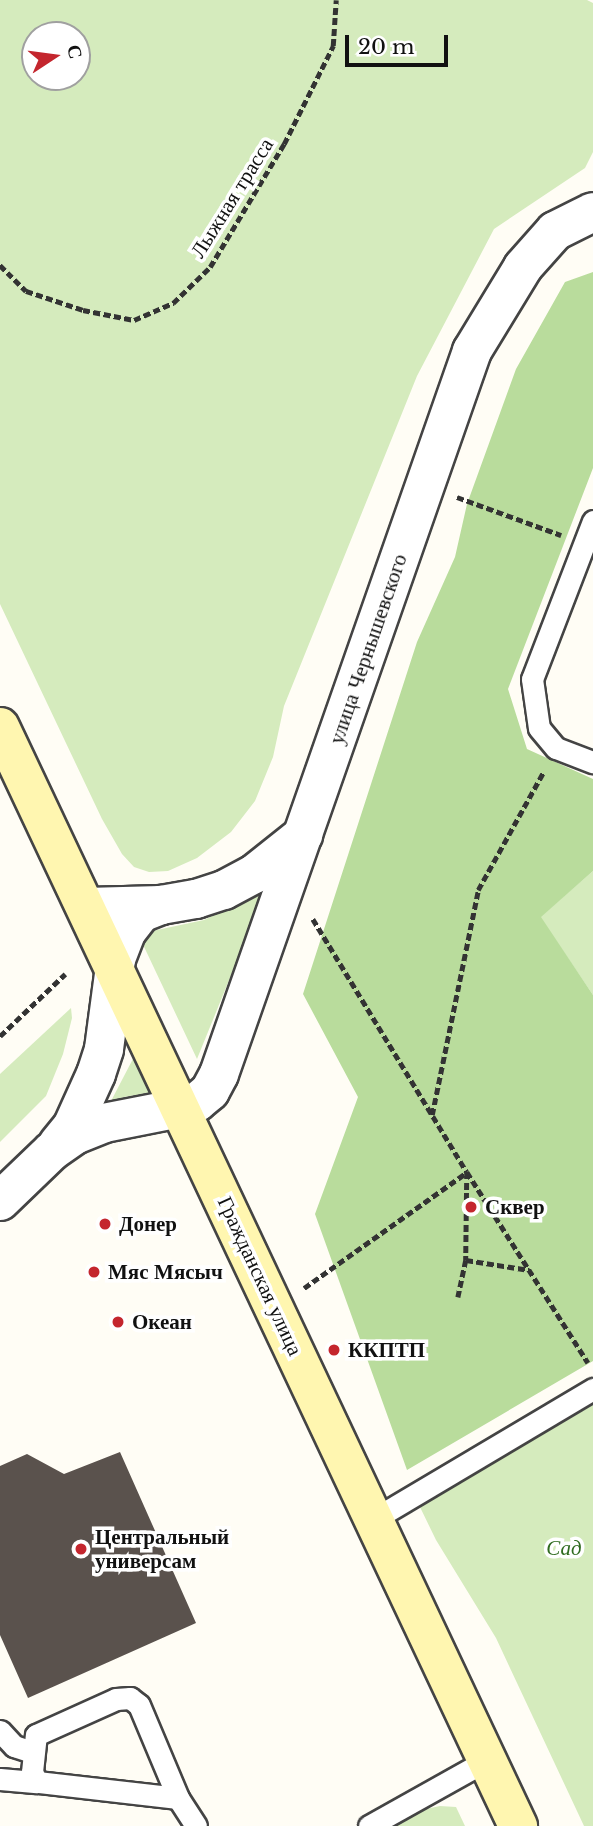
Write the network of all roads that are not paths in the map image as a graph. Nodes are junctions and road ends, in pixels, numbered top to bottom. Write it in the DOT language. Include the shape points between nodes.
graph roads {
  1 [pos="593,212"];
  2 [pos="593,521"];
  3 [pos="0,727"];
  4 [pos="593,762"];
  5 [pos="303,835"];
  6 [pos="161,905"];
  7 [pos="86,907"];
  8 [pos="114,968"];
  9 [pos="152,1048"];
  10 [pos="104,1049"];
  11 [pos="219,1074"];
  12 [pos="180,1108"];
  13 [pos="52,1151"];
  14 [pos="202,1155"];
  15 [pos="0,1201"];
  16 [pos="593,1389"];
  17 [pos="374,1519"];
  18 [pos="0,1731"];
  19 [pos="33,1752"];
  20 [pos="487,1760"];
  21 [pos="0,1779"];
  22 [pos="37,1782"];
  23 [pos="177,1798"];
  24 [pos="196,1826"];
  25 [pos="369,1826"];
  26 [pos="518,1826"];
  1 -- 5 [label="street, улица Чернышевского" via="555,231 523,267 472,351"];
  2 -- 4 [label="lane" via="532,679 539,729 556,748"];
  3 -- 7 [label="main road, Гражданская улица"];
  5 -- 6 [label="street" via="278,858 224,890"];
  5 -- 11 [label="street, улица Чернышевского"];
  6 -- 7 [label="street"];
  6 -- 8 [label="street" via="141,913 127,931"];
  7 -- 8 [label="main road, Гражданская улица"];
  8 -- 9 [label="main road, Гражданская улица"];
  8 -- 10 [label="street"];
  9 -- 10 [label="street" via="129,1033 120,1033"];
  9 -- 12 [label="main road, Гражданская улица"];
  10 -- 13 [label="street" via="87,1099 72,1128"];
  11 -- 12 [label="street, улица Чернышевского" via="210,1091"];
  11 -- 14 [label="street"];
  12 -- 13 [label="street, улица Чернышевского" via="104,1123"];
  12 -- 14 [label="main road, Гражданская улица"];
  13 -- 15 [label="street"];
  14 -- 17 [label="main road, Гражданская улица"];
  16 -- 17 [label="lane"];
  17 -- 20 [label="main road, Гражданская улица"];
  18 -- 19 [label="lane" via="14,1745"];
  19 -- 22 [label="lane" via="32,1772"];
  19 -- 23 [label="lane" via="36,1735 116,1699 130,1698 139,1705"];
  20 -- 25 [label="lane"];
  20 -- 26 [label="main road, Гражданская улица"];
  21 -- 22 [label="lane"];
  22 -- 23 [label="lane"];
  23 -- 24 [label="lane"];
}
